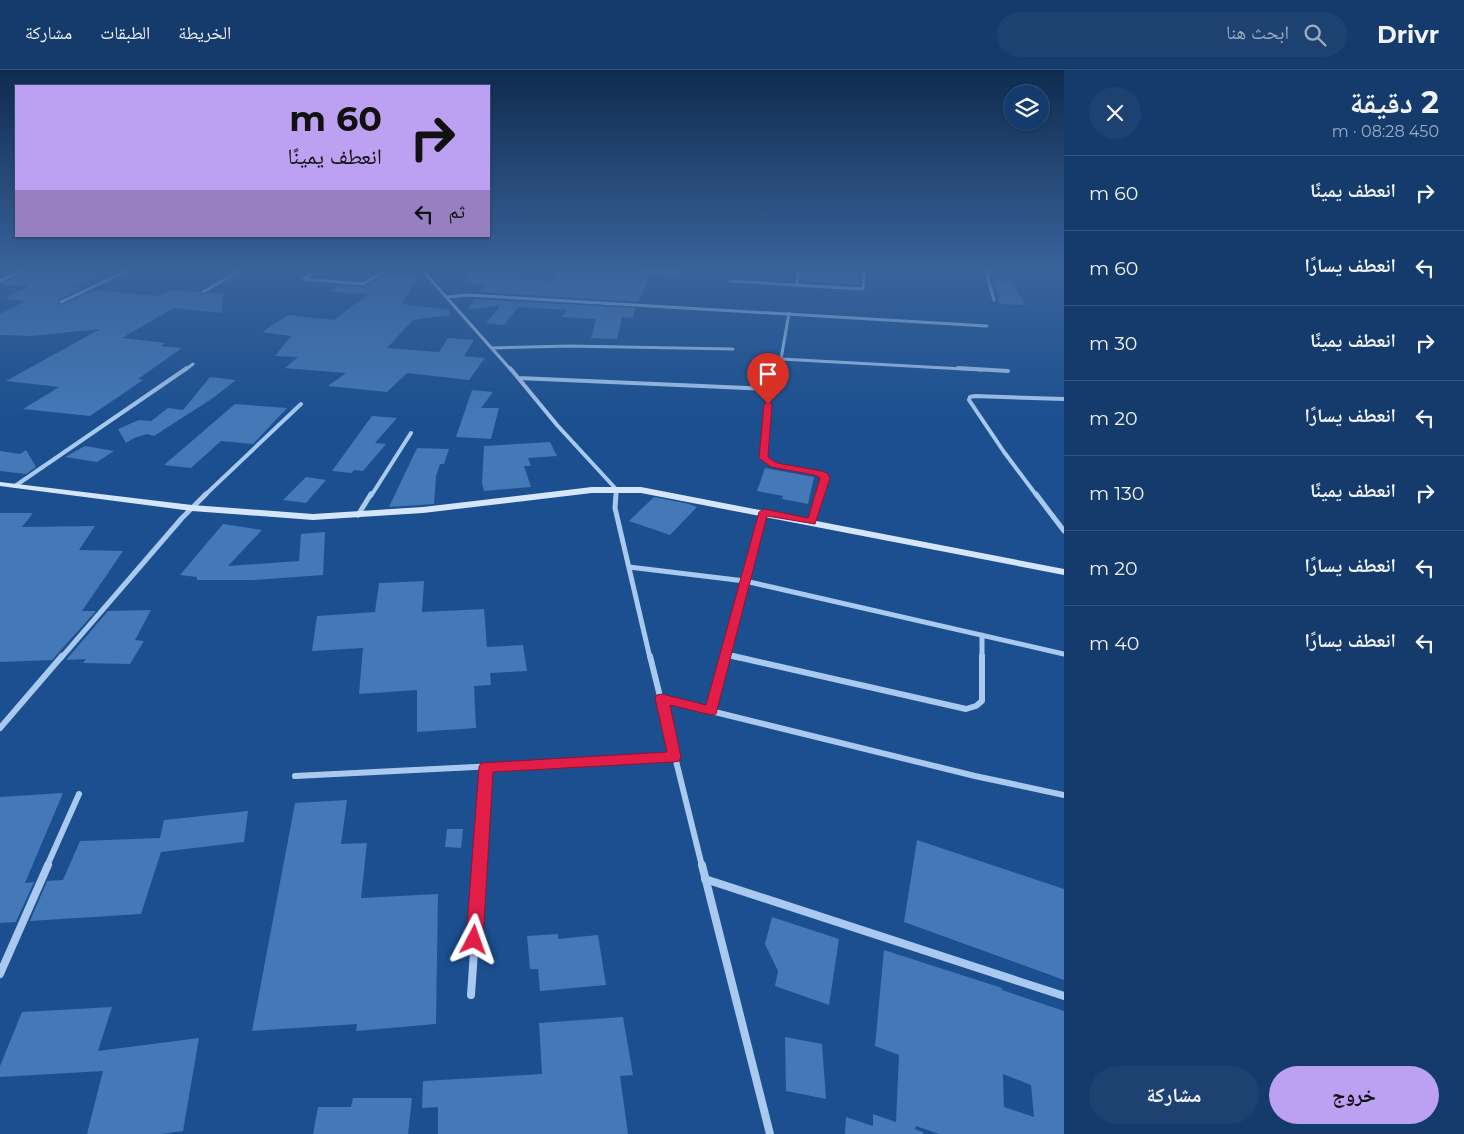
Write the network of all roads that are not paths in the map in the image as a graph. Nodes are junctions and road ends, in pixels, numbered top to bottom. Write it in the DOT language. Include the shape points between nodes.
graph roads {
  1 [pos="467,321"];
  2 [pos="788,321"];
  3 [pos="906,321"];
  4 [pos="987,326"];
  5 [pos="491,348"];
  6 [pos="733,349"];
  7 [pos="781,359"];
  8 [pos="193,364"];
  9 [pos="1008,371"];
  10 [pos="518,378"];
  11 [pos="769,389"];
  12 [pos="1064,399"];
  13 [pos="301,404"];
  14 [pos="411,433"];
  15 [pos="0,484"];
  16 [pos="15,486"];
  17 [pos="616,489"];
  18 [pos="192,508"];
  19 [pos="764,512"];
  20 [pos="358,515"];
  21 [pos="812,522"];
  22 [pos="1064,531"];
  23 [pos="630,567"];
  24 [pos="1064,572"];
  25 [pos="746,581"];
  26 [pos="982,634"];
  27 [pos="1064,654"];
  28 [pos="726,655"];
  29 [pos="662,698"];
  30 [pos="711,710"];
  31 [pos="0,728"];
  32 [pos="674,757"];
  33 [pos="486,767"];
  34 [pos="295,776"];
  35 [pos="79,794"];
  36 [pos="1064,795"];
  37 [pos="705,879"];
  38 [pos="0,974"];
  39 [pos="471,995"];
  40 [pos="1064,996"];
  41 [pos="770,1134"];
  1 -- 5 [label="street"];
  2 -- 7 [label="street"];
  3 -- 4 [label="street"];
  5 -- 6 [label="street"];
  5 -- 10 [label="street"];
  7 -- 9 [label="street"];
  7 -- 11 [label="street" via="771,362"];
  8 -- 16 [label="street"];
  10 -- 11 [label="street"];
  10 -- 17 [label="street"];
  11 -- 21 [label="street" via="764,458 774,465 824,475"];
  12 -- 22 [label="street" via="975,396 968,400"];
  13 -- 18 [label="street"];
  14 -- 20 [label="street"];
  15 -- 16 [label="main road"];
  16 -- 18 [label="main road"];
  17 -- 19 [label="main road" via="659,492"];
  17 -- 20 [label="main road"];
  17 -- 23 [label="street" via="616,508"];
  18 -- 20 [label="main road" via="291,516"];
  18 -- 31 [label="street"];
  19 -- 21 [label="main road"];
  19 -- 25 [label="street"];
  21 -- 24 [label="main road"];
  23 -- 25 [label="street"];
  23 -- 29 [label="street"];
  25 -- 26 [label="street"];
  25 -- 28 [label="street"];
  26 -- 27 [label="street"];
  26 -- 28 [label="street" via="982,701 970,709"];
  28 -- 30 [label="street"];
  29 -- 30 [label="street"];
  29 -- 32 [label="street"];
  30 -- 36 [label="street"];
  32 -- 33 [label="street"];
  32 -- 37 [label="street"];
  33 -- 34 [label="street"];
  33 -- 39 [label="street"];
  35 -- 38 [label="street"];
  37 -- 40 [label="street"];
  37 -- 41 [label="street"];
}
